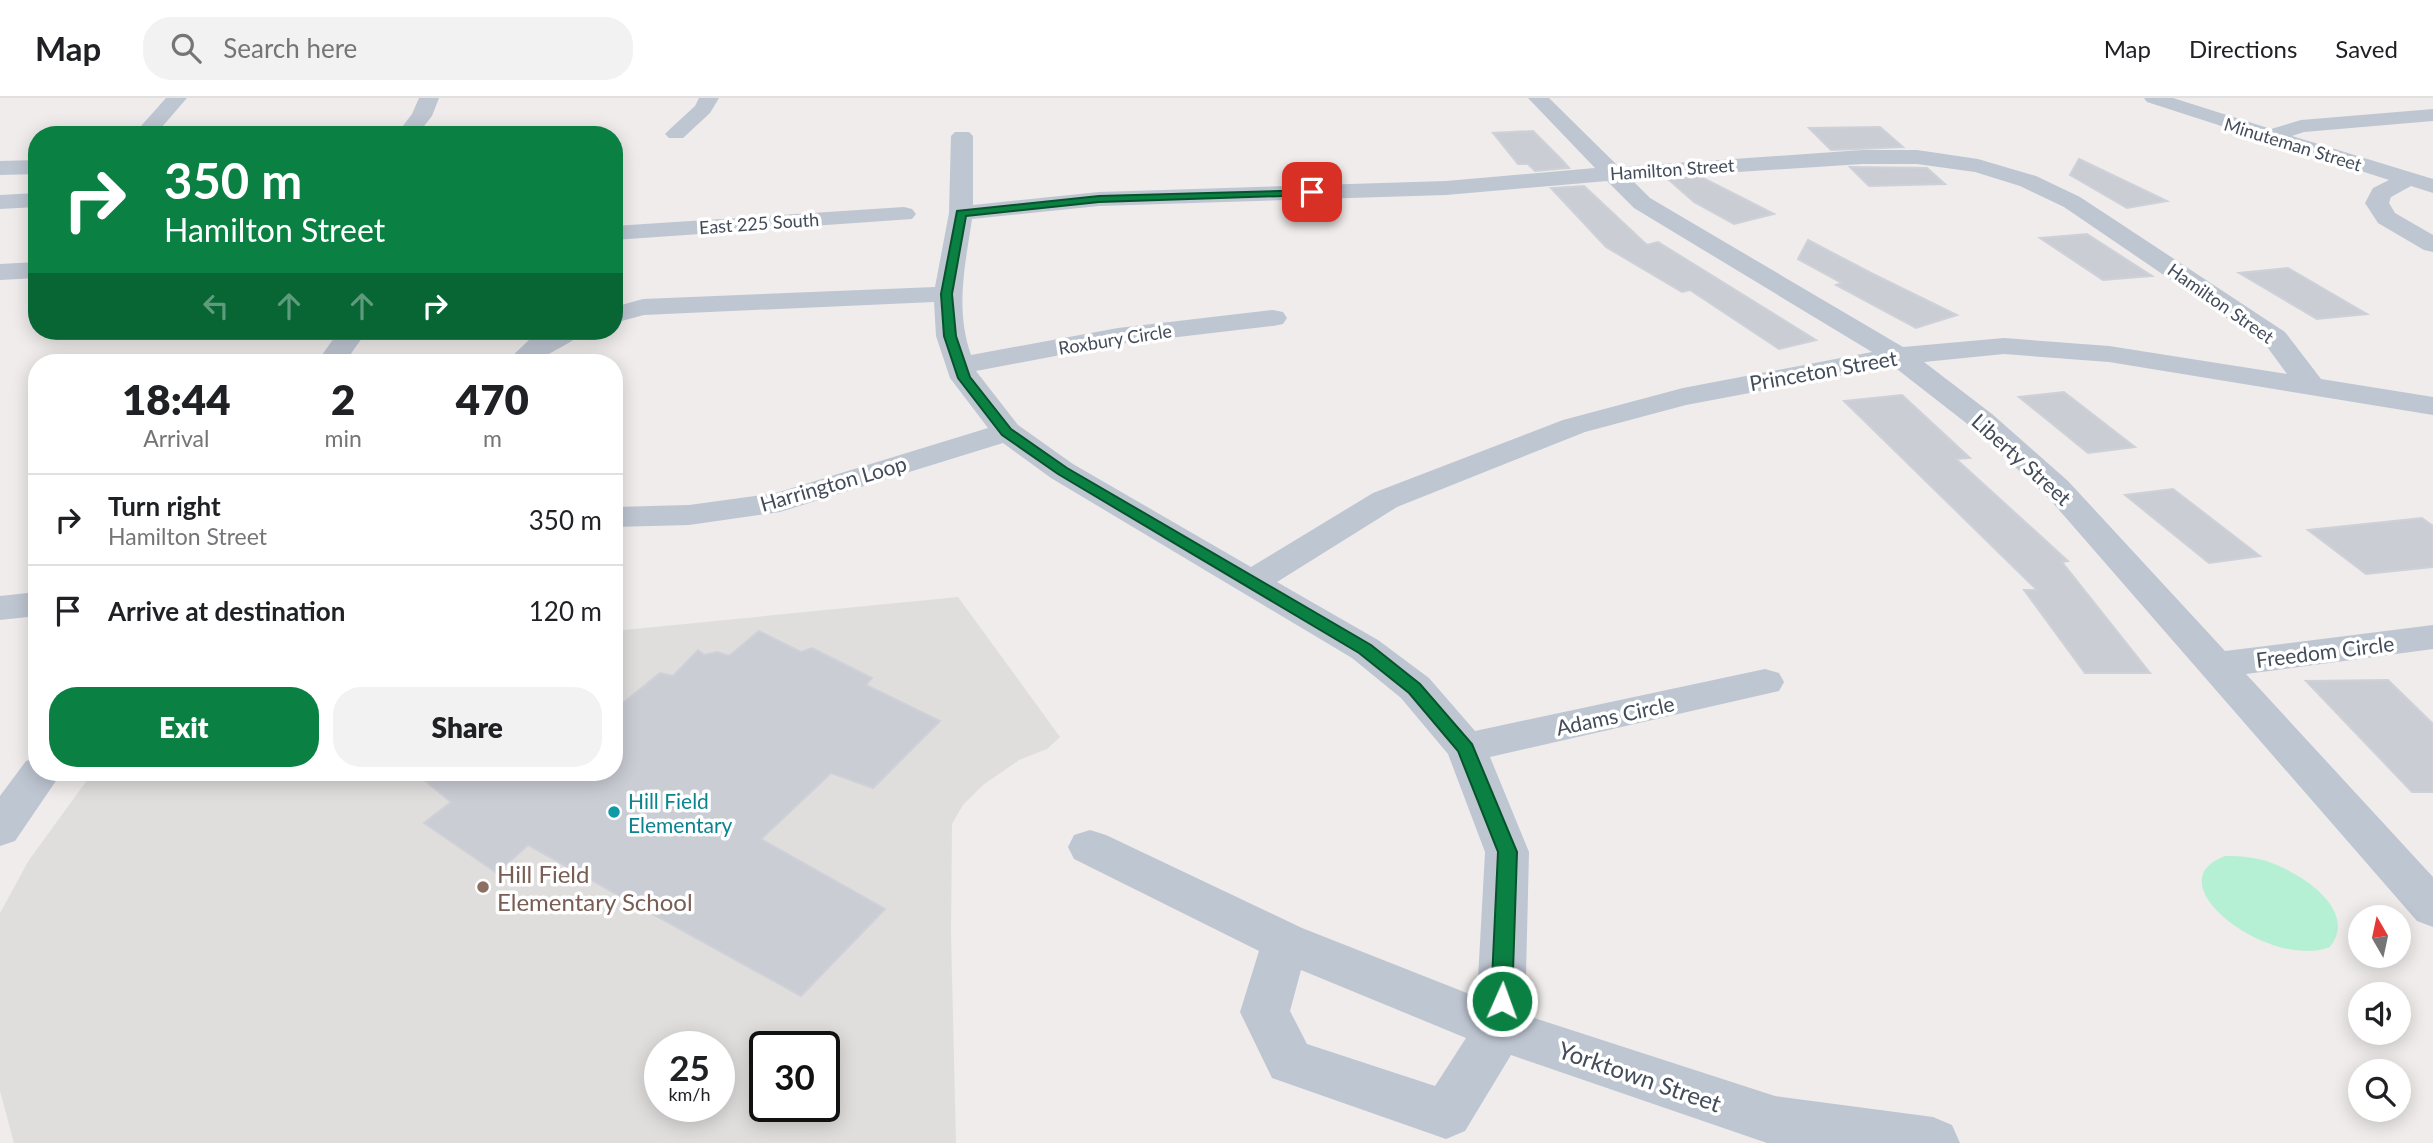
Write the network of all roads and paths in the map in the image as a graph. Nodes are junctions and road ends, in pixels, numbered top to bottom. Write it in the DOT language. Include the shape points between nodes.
graph roads {
  1 [pos="177,98"];
  2 [pos="429,98"];
  3 [pos="709,98"];
  4 [pos="1538,98"];
  5 [pos="2154,98"];
  6 [pos="2433,115"];
  7 [pos="2352,122"];
  8 [pos="151,126"];
  9 [pos="414,126"];
  10 [pos="676,134"];
  11 [pos="962,136"];
  12 [pos="2270,136"];
  13 [pos="2408,139"];
  14 [pos="28,167"];
  15 [pos="0,168"];
  16 [pos="1612,173"];
  17 [pos="2408,179"];
  18 [pos="2433,186"];
  19 [pos="28,200"];
  20 [pos="0,202"];
  21 [pos="961,213"];
  22 [pos="904,214"];
  23 [pos="623,232"];
  24 [pos="2433,245"];
  25 [pos="28,270"];
  26 [pos="0,272"];
  27 [pos="947,294"];
  28 [pos="623,312"];
  29 [pos="1273,318"];
  30 [pos="551,340"];
  31 [pos="529,354"];
  32 [pos="1898,356"];
  33 [pos="959,366"];
  34 [pos="2311,387"];
  35 [pos="2433,406"];
  36 [pos="1007,432"];
  37 [pos="623,517"];
  38 [pos="1251,582"];
  39 [pos="28,605"];
  40 [pos="0,608"];
  41 [pos="2433,637"];
  42 [pos="2217,665"];
  43 [pos="1765,682"];
  44 [pos="1466,748"];
  45 [pos="34,781"];
  46 [pos="0,828"];
  47 [pos="1090,847"];
  48 [pos="2433,908"];
  49 [pos="1285,942"];
  50 [pos="1500,1028"];
  51 [pos="1933,1143"];
  1 -- 8 [label="street"];
  2 -- 9 [label="street"];
  3 -- 10 [label="street"];
  4 -- 16 [label="street, Liberty Street"];
  5 -- 12 [label="street, Minuteman Street"];
  6 -- 7 [label="street"];
  7 -- 12 [label="street" via="2301,126"];
  7 -- 13 [label="street"];
  11 -- 21 [label="street"];
  12 -- 17 [label="street, Minuteman Street"];
  14 -- 15 [label="street"];
  16 -- 21 [label="street, Hamilton Street" via="1446,188 1099,199"];
  16 -- 32 [label="street, Liberty Street" via="1642,203"];
  16 -- 34 [label="street, Hamilton Street" via="1916,157 1978,166 2028,181 2072,202 2275,338"];
  17 -- 18 [label="street, Minuteman Street"];
  17 -- 24 [label="street" via="2381,193 2377,203 2386,218"];
  19 -- 20 [label="street"];
  21 -- 27 [label="street"];
  22 -- 23 [label="street, East 225 South"];
  25 -- 26 [label="street"];
  27 -- 28 [label="street" via="643,307"];
  27 -- 33 [label="street" via="950,336"];
  29 -- 33 [label="street, Roxbury Circle" via="1118,336"];
  30 -- 31 [label="street"];
  32 -- 34 [label="street, Princeton Street" via="2004,346 2031,348 2109,354"];
  32 -- 38 [label="street, Princeton Street" via="1683,397 1574,426 1385,499"];
  32 -- 42 [label="street, Liberty Street" via="1981,420 2057,488"];
  33 -- 36 [label="street"];
  34 -- 35 [label="street, Princeton Street"];
  36 -- 37 [label="street, Harrington Loop" via="780,502"];
  36 -- 38 [label="street" via="1062,471"];
  38 -- 44 [label="street" via="1365,649 1415,688"];
  39 -- 40 [label="street"];
  41 -- 42 [label="street, Freedom Circle"];
  42 -- 48 [label="street, Liberty Street"];
  43 -- 44 [label="street, Adams Circle"];
  44 -- 50 [label="street" via="1507,852"];
  45 -- 46 [label="street"];
  47 -- 49 [label="street, Yorktown Street"];
  49 -- 50 [label="street, Yorktown Street"];
  49 -- 50 [label="street" via="1265,1012 1290,1062 1446,1114"];
  50 -- 51 [label="street, Yorktown Street" via="1774,1121"];
}
